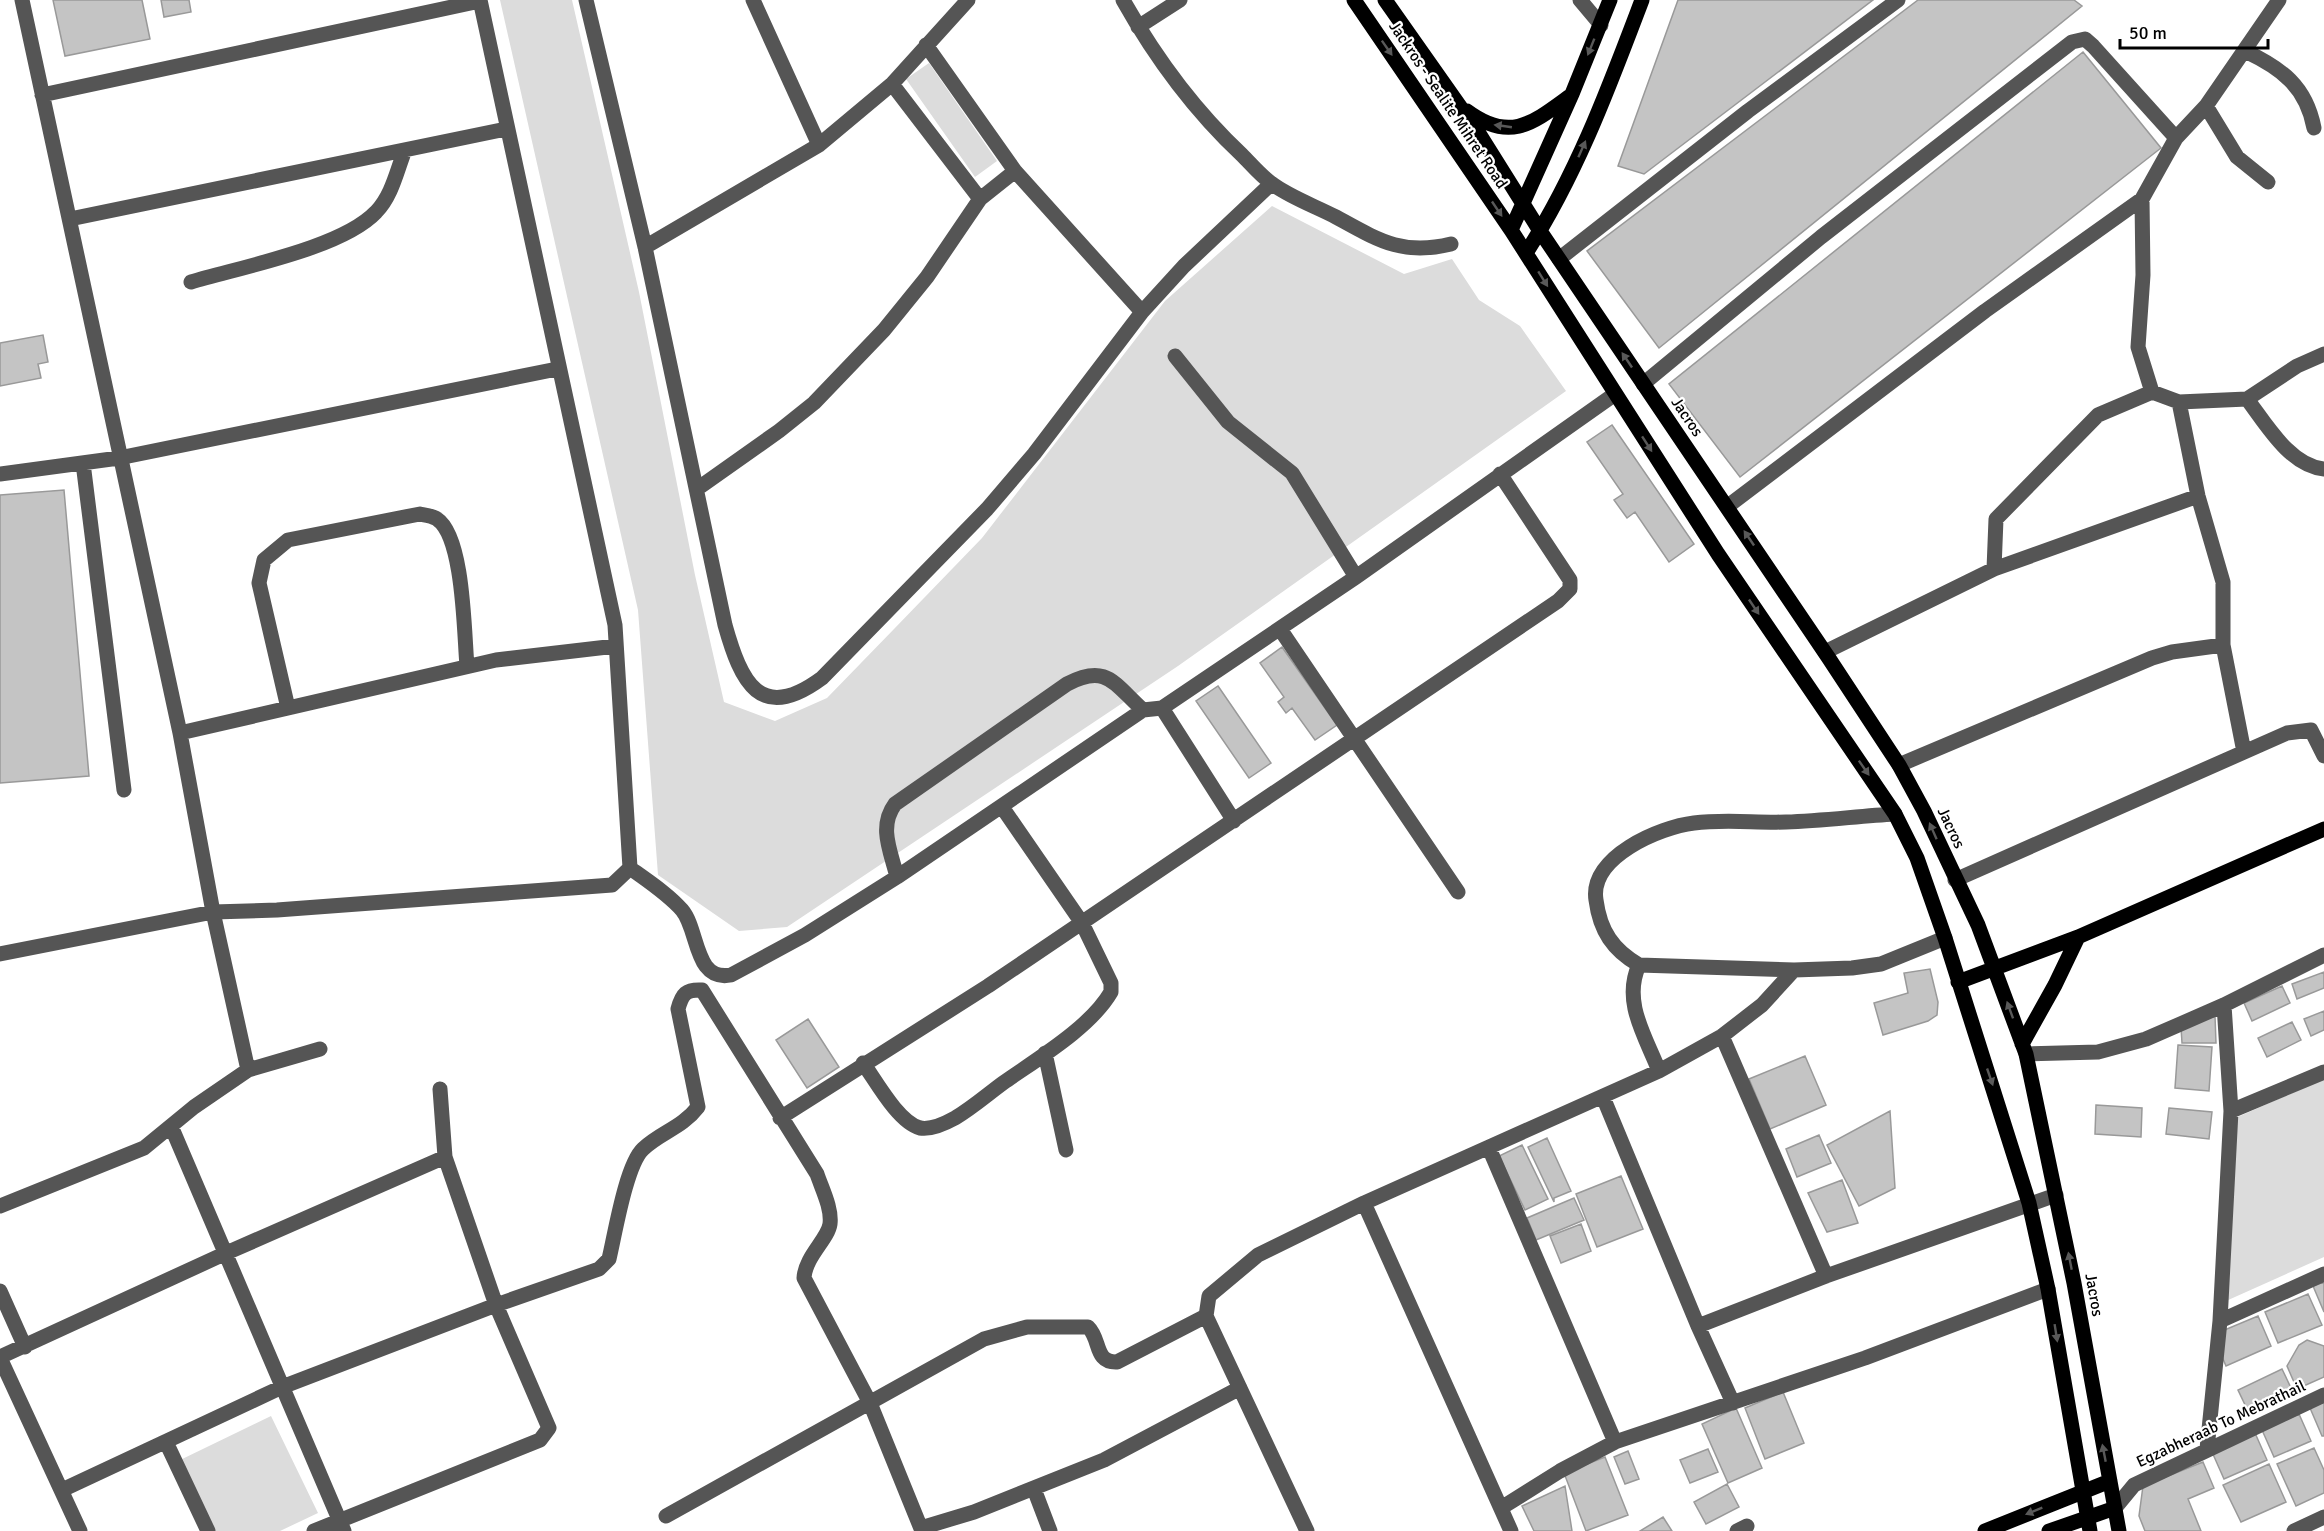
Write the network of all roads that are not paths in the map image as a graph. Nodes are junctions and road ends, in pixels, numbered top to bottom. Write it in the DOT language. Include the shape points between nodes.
graph roads {
  1 [pos="22,0"];
  2 [pos="480,0"];
  3 [pos="586,0"];
  4 [pos="753,0"];
  5 [pos="968,0"];
  6 [pos="1124,0"];
  7 [pos="1180,0"];
  8 [pos="1354,0"];
  9 [pos="1385,0"];
  10 [pos="1580,0"];
  11 [pos="1610,0"];
  12 [pos="1642,0"];
  13 [pos="1898,0"];
  14 [pos="2279,0"];
  15 [pos="1601,24"];
  16 [pos="1138,27"];
  17 [pos="926,45"];
  18 [pos="2245,51"];
  19 [pos="892,84"];
  20 [pos="1572,94"];
  21 [pos="42,95"];
  22 [pos="1455,101"];
  23 [pos="2206,106"];
  24 [pos="2314,128"];
  25 [pos="506,129"];
  26 [pos="2176,138"];
  27 [pos="819,145"];
  28 [pos="405,150"];
  29 [pos="1015,171"];
  30 [pos="2268,182"];
  31 [pos="1271,184"];
  32 [pos="2142,198"];
  33 [pos="980,199"];
  34 [pos="1523,205"];
  35 [pos="70,219"];
  36 [pos="1511,230"];
  37 [pos="1540,231"];
  38 [pos="1451,244"];
  39 [pos="645,247"];
  40 [pos="1526,253"];
  41 [pos="1559,259"];
  42 [pos="191,282"];
  43 [pos="1142,312"];
  44 [pos="2324,354"];
  45 [pos="1175,356"];
  46 [pos="557,369"];
  47 [pos="1642,384"];
  48 [pos="2152,392"];
  49 [pos="1615,394"];
  50 [pos="2247,399"];
  51 [pos="2179,402"];
  52 [pos="119,458"];
  53 [pos="83,463"];
  54 [pos="2324,469"];
  55 [pos="0,474"];
  56 [pos="1500,474"];
  57 [pos="697,489"];
  58 [pos="2198,496"];
  59 [pos="1728,506"];
  60 [pos="1994,568"];
  61 [pos="1356,577"];
  62 [pos="1281,629"];
  63 [pos="2223,645"];
  64 [pos="616,646"];
  65 [pos="1825,652"];
  66 [pos="467,666"];
  67 [pos="288,708"];
  68 [pos="1162,708"];
  69 [pos="1143,710"];
  70 [pos="180,733"];
  71 [pos="1357,739"];
  72 [pos="2244,752"];
  73 [pos="2324,756"];
  74 [pos="1899,765"];
  75 [pos="124,790"];
  76 [pos="1002,807"];
  77 [pos="1895,814"];
  78 [pos="1234,821"];
  79 [pos="2324,830"];
  80 [pos="630,868"];
  81 [pos="897,877"];
  82 [pos="1955,880"];
  83 [pos="1458,892"];
  84 [pos="213,912"];
  85 [pos="1082,923"];
  86 [pos="2078,937"];
  87 [pos="1946,938"];
  88 [pos="0,954"];
  89 [pos="2324,954"];
  90 [pos="1639,966"];
  91 [pos="1994,966"];
  92 [pos="1794,970"];
  93 [pos="711,973"];
  94 [pos="1958,982"];
  95 [pos="702,990"];
  96 [pos="2224,1005"];
  97 [pos="1722,1036"];
  98 [pos="320,1049"];
  99 [pos="2024,1049"];
  100 [pos="1044,1053"];
  101 [pos="863,1063"];
  102 [pos="248,1070"];
  103 [pos="1659,1071"];
  104 [pos="2324,1071"];
  105 [pos="440,1089"];
  106 [pos="1603,1097"];
  107 [pos="2231,1112"];
  108 [pos="780,1118"];
  109 [pos="171,1125"];
  110 [pos="1489,1148"];
  111 [pos="1066,1150"];
  112 [pos="445,1157"];
  113 [pos="2056,1195"];
  114 [pos="1364,1203"];
  115 [pos="2029,1203"];
  116 [pos="0,1206"];
  117 [pos="224,1254"];
  118 [pos="2324,1274"];
  119 [pos="1826,1276"];
  120 [pos="2048,1289"];
  121 [pos="0,1291"];
  122 [pos="496,1305"];
  123 [pos="1206,1316"];
  124 [pos="2220,1321"];
  125 [pos="1698,1326"];
  126 [pos="25,1347"];
  127 [pos="0,1357"];
  128 [pos="282,1388"];
  129 [pos="1240,1388"];
  130 [pos="2324,1395"];
  131 [pos="870,1403"];
  132 [pos="1733,1403"];
  133 [pos="166,1442"];
  134 [pos="1615,1442"];
  135 [pos="2207,1449"];
  136 [pos="2110,1480"];
  137 [pos="2134,1485"];
  138 [pos="1034,1488"];
  139 [pos="62,1490"];
  140 [pos="2082,1491"];
  141 [pos="1501,1508"];
  142 [pos="2115,1508"];
  143 [pos="666,1516"];
  144 [pos="2324,1517"];
  145 [pos="2089,1524"];
  146 [pos="341,1525"];
  147 [pos="922,1530"];
  148 [pos="80,1531"];
  149 [pos="208,1531"];
  150 [pos="314,1531"];
  151 [pos="1050,1531"];
  152 [pos="1307,1531"];
  153 [pos="1511,1531"];
  154 [pos="1985,1531"];
  155 [pos="2049,1531"];
  156 [pos="2119,1531"];
  157 [pos="2294,1531"];
  1 -- 21 [label="street"];
  2 -- 21 [label="street"];
  2 -- 25 [label="street"];
  3 -- 39 [label="street"];
  4 -- 27 [label="street"];
  5 -- 17 [label="street"];
  6 -- 16 [label="street"];
  7 -- 16 [label="street"];
  8 -- 36 [label="main road, Jackros - Sealite Mihret Road, one-way"];
  9 -- 22 [label="main road, Jacros"];
  10 -- 15 [label="street"];
  11 -- 15 [label="main road"];
  37 -- 12 [label="main road, one-way" via="1599,111"];
  13 -- 41 [label="street"];
  14 -- 18 [label="street"];
  15 -- 20 [label="main road, one-way"];
  16 -- 31 [label="street" via="1200,112"];
  17 -- 19 [label="street"];
  17 -- 29 [label="street"];
  18 -- 23 [label="street"];
  18 -- 24 [label="street" via="2283,71 2311,112"];
  19 -- 27 [label="street"];
  19 -- 33 [label="street"];
  20 -- 22 [label="main road, one-way" via="1534,122 1517,128 1502,128 1480,120"];
  20 -- 34 [label="main road"];
  21 -- 35 [label="street"];
  22 -- 34 [label="main road, Jacros"];
  23 -- 26 [label="street"];
  23 -- 30 [label="street" via="2237,157"];
  25 -- 28 [label="street"];
  25 -- 46 [label="street"];
  26 -- 32 [label="street"];
  26 -- 47 [label="street" via="2093,46 2085,39 2072,42 1821,237"];
  27 -- 39 [label="street"];
  28 -- 35 [label="street"];
  28 -- 42 [label="street" via="387,197 358,227 332,241"];
  29 -- 33 [label="street"];
  29 -- 43 [label="street"];
  31 -- 38 [label="street" via="1401,248 1427,250"];
  31 -- 43 [label="street" via="1184,266"];
  32 -- 48 [label="street" via="2143,275 2138,347"];
  32 -- 59 [label="street" via="1985,311"];
  33 -- 57 [label="street" via="927,277 814,403"];
  34 -- 36 [label="main road"];
  34 -- 37 [label="main road, Jacros"];
  35 -- 52 [label="street"];
  36 -- 40 [label="main road"];
  37 -- 40 [label="main road"];
  37 -- 41 [label="main road, Jacros"];
  39 -- 57 [label="street"];
  40 -- 49 [label="main road, one-way"];
  47 -- 41 [label="main road, Jacros, one-way"];
  43 -- 57 [label="street" via="987,509 822,678 802,693 783,698 763,695 750,686 735,660"];
  44 -- 50 [label="street" via="2297,366"];
  45 -- 61 [label="street" via="1228,422 1292,473"];
  46 -- 52 [label="street"];
  46 -- 64 [label="street" via="607,582"];
  47 -- 59 [label="main road, Jacros"];
  48 -- 51 [label="street"];
  48 -- 60 [label="street" via="2098,415 1996,519"];
  49 -- 56 [label="street"];
  49 -- 77 [label="main road, one-way" via="1718,554"];
  50 -- 51 [label="street"];
  50 -- 54 [label="street" via="2292,454 2312,468"];
  51 -- 58 [label="street"];
  52 -- 53 [label="street"];
  52 -- 70 [label="street"];
  53 -- 55 [label="street"];
  53 -- 75 [label="street"];
  56 -- 61 [label="street"];
  56 -- 71 [label="street" via="1570,580 1570,589"];
  58 -- 60 [label="street"];
  58 -- 63 [label="street" via="2223,582"];
  65 -- 59 [label="main road, Jacros, one-way"];
  60 -- 65 [label="street"];
  61 -- 62 [label="street"];
  62 -- 68 [label="street"];
  62 -- 71 [label="street"];
  63 -- 72 [label="street"];
  63 -- 74 [label="street" via="2152,658"];
  64 -- 66 [label="street"];
  64 -- 80 [label="street"];
  65 -- 74 [label="main road, Jacros"];
  66 -- 67 [label="street"];
  66 -- 67 [label="street" via="456,550 449,531 437,519 420,514 288,540 264,560 259,583"];
  67 -- 70 [label="street"];
  68 -- 69 [label="street"];
  68 -- 78 [label="street"];
  69 -- 76 [label="street"];
  69 -- 81 [label="street" via="1098,674 1084,675 1067,684 895,804 887,814 885,831"];
  70 -- 84 [label="street"];
  71 -- 78 [label="street"];
  71 -- 83 [label="street"];
  72 -- 73 [label="street" via="2287,734 2311,730"];
  72 -- 82 [label="street"];
  82 -- 74 [label="main road, Jacros, one-way"];
  76 -- 81 [label="street"];
  76 -- 85 [label="street"];
  77 -- 87 [label="main road" via="1917,858"];
  77 -- 90 [label="street" via="1786,822 1695,823 1675,826 1620,852 1599,876 1595,897 1599,920 1609,941"];
  78 -- 85 [label="street"];
  79 -- 86 [label="main road"];
  80 -- 84 [label="street" via="612,885"];
  80 -- 93 [label="street" via="682,910 704,965"];
  81 -- 93 [label="street" via="805,935 731,975"];
  82 -- 91 [label="main road, Jacros"];
  84 -- 88 [label="street"];
  84 -- 102 [label="street"];
  85 -- 100 [label="street" via="1111,983 1111,992 1094,1014"];
  85 -- 101 [label="street"];
  86 -- 91 [label="main road"];
  86 -- 99 [label="main road"];
  87 -- 92 [label="street" via="1881,964"];
  87 -- 94 [label="main road"];
  89 -- 96 [label="street"];
  90 -- 92 [label="street"];
  90 -- 103 [label="street" via="1631,991 1632,1004"];
  91 -- 94 [label="main road"];
  99 -- 91 [label="main road, Jacros, one-way"];
  92 -- 97 [label="street" via="1762,1005"];
  93 -- 95 [label="street"];
  94 -- 115 [label="main road, one-way"];
  95 -- 108 [label="street"];
  95 -- 122 [label="street" via="691,989 682,995 678,1009 698,1107 687,1121 642,1149 632,1166 609,1259 599,1269"];
  96 -- 99 [label="street" via="2146,1039 2098,1052"];
  96 -- 107 [label="street"];
  97 -- 103 [label="street"];
  97 -- 119 [label="street"];
  98 -- 102 [label="street"];
  99 -- 113 [label="main road, Jacros"];
  100 -- 101 [label="street" via="955,1118 921,1128 896,1109"];
  100 -- 111 [label="street"];
  101 -- 108 [label="street"];
  102 -- 109 [label="street"];
  103 -- 106 [label="street"];
  104 -- 107 [label="street"];
  105 -- 112 [label="street"];
  106 -- 110 [label="street"];
  106 -- 125 [label="street"];
  107 -- 124 [label="street"];
  108 -- 131 [label="street" via="817,1174 827,1203 830,1225 804,1268 804,1278"];
  109 -- 116 [label="street" via="144,1148"];
  109 -- 117 [label="street"];
  110 -- 114 [label="street"];
  110 -- 134 [label="street"];
  112 -- 117 [label="street"];
  112 -- 122 [label="street"];
  113 -- 115 [label="street"];
  136 -- 113 [label="main road, Jacros, one-way"];
  114 -- 123 [label="street" via="1258,1255 1209,1296"];
  114 -- 141 [label="street"];
  115 -- 119 [label="street"];
  115 -- 120 [label="main road"];
  117 -- 126 [label="street"];
  117 -- 128 [label="street"];
  118 -- 124 [label="street"];
  119 -- 125 [label="street"];
  120 -- 132 [label="street"];
  120 -- 140 [label="main road, one-way"];
  121 -- 126 [label="street"];
  122 -- 128 [label="street"];
  122 -- 146 [label="street" via="549,1428 540,1440"];
  123 -- 129 [label="street"];
  123 -- 131 [label="street" via="1118,1362 1104,1359 1088,1327 1006,1331 984,1339"];
  124 -- 135 [label="street"];
  125 -- 132 [label="street"];
  126 -- 127 [label="street"];
  127 -- 139 [label="street"];
  128 -- 133 [label="street"];
  128 -- 146 [label="street"];
  129 -- 138 [label="street" via="1104,1460"];
  129 -- 152 [label="street"];
  130 -- 135 [label="street, Egzabheraab To Mebrathail"];
  131 -- 143 [label="street"];
  131 -- 147 [label="street"];
  132 -- 134 [label="street"];
  133 -- 139 [label="street"];
  133 -- 149 [label="street"];
  134 -- 141 [label="street"];
  135 -- 137 [label="street, Egzabheraab To Mebrathail"];
  136 -- 137 [label="street, Egzabheraab To Mebrathail"];
  136 -- 140 [label="main road"];
  136 -- 142 [label="main road, Jacros"];
  137 -- 142 [label="street, Egzabheraab To Mebrathail"];
  138 -- 147 [label="street"];
  138 -- 151 [label="street"];
  139 -- 148 [label="street"];
  140 -- 145 [label="main road"];
  140 -- 154 [label="main road, one-way"];
  141 -- 153 [label="street"];
  142 -- 145 [label="main road"];
  142 -- 156 [label="main road, Jacros"];
  144 -- 157 [label="street"];
  145 -- 155 [label="main road"];
  146 -- 150 [label="street"];
}
